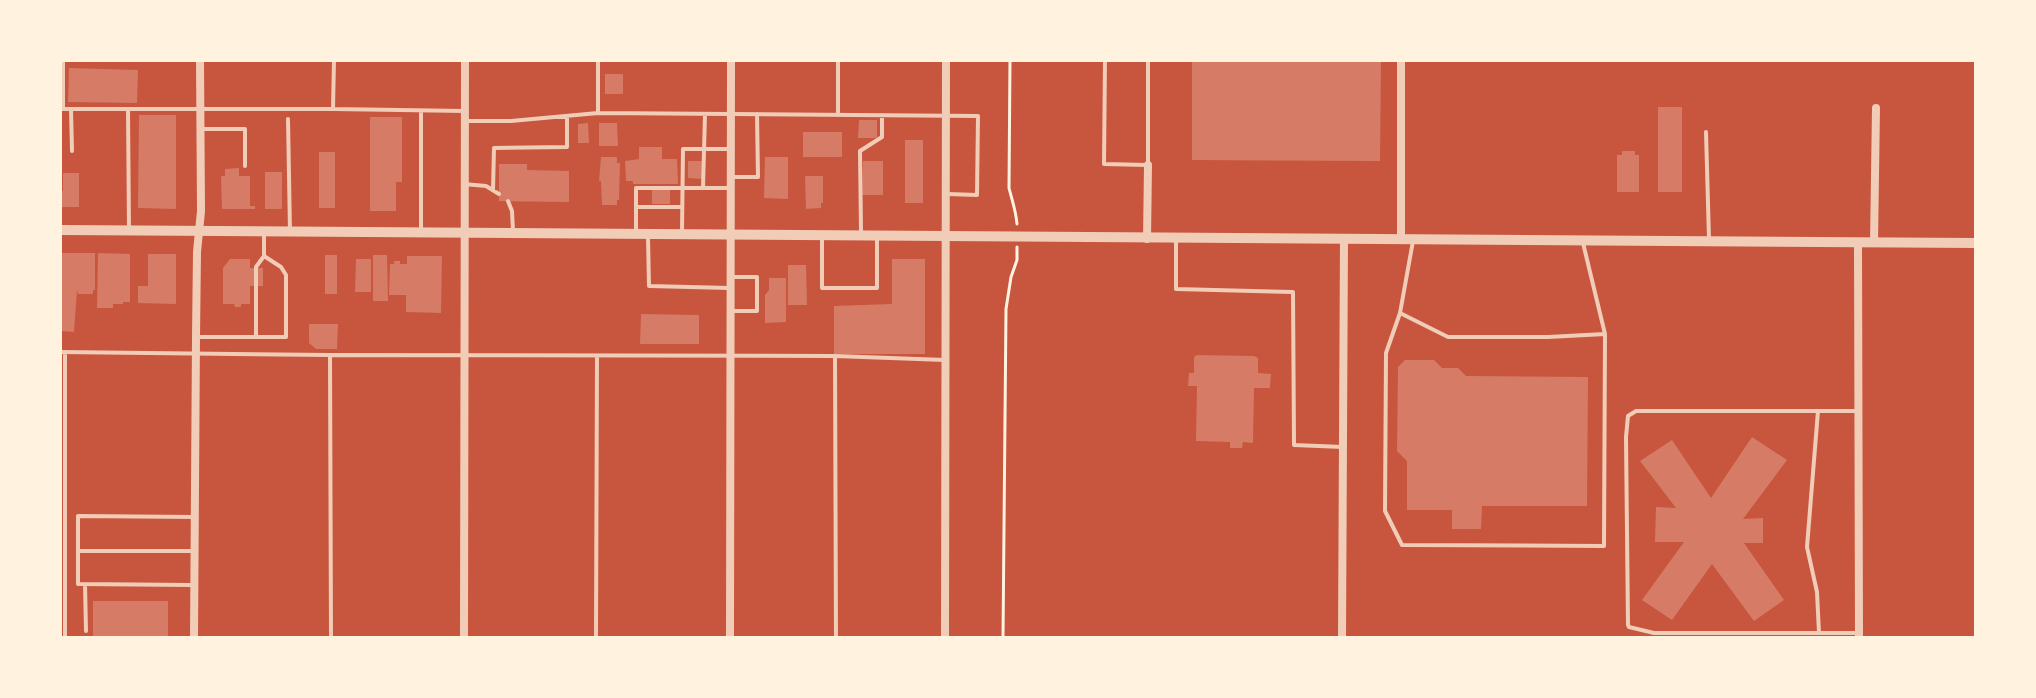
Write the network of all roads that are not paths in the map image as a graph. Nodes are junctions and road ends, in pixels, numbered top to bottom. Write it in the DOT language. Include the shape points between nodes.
graph roads {
  1 [pos="63,60"];
  2 [pos="200,60"];
  3 [pos="334,60"];
  4 [pos="465,60"];
  5 [pos="598,60"];
  6 [pos="731,60"];
  7 [pos="838,60"];
  8 [pos="946,60"];
  9 [pos="1105,60"];
  10 [pos="1148,60"];
  11 [pos="1401,60"];
  12 [pos="1876,108"];
  13 [pos="62,109"];
  14 [pos="71,109"];
  15 [pos="128,109"];
  16 [pos="333,109"];
  17 [pos="200,110"];
  18 [pos="421,111"];
  19 [pos="598,113"];
  20 [pos="705,113"];
  21 [pos="730,113"];
  22 [pos="757,114"];
  23 [pos="838,115"];
  24 [pos="882,115"];
  25 [pos="465,116"];
  26 [pos="567,116"];
  27 [pos="946,116"];
  28 [pos="288,119"];
  29 [pos="200,129"];
  30 [pos="1706,132"];
  31 [pos="705,149"];
  32 [pos="730,149"];
  33 [pos="72,151"];
  34 [pos="1148,165"];
  35 [pos="245,166"];
  36 [pos="730,177"];
  37 [pos="464,184"];
  38 [pos="682,188"];
  39 [pos="703,188"];
  40 [pos="730,188"];
  41 [pos="493,190"];
  42 [pos="499,194"];
  43 [pos="945,194"];
  44 [pos="508,201"];
  45 [pos="636,207"];
  46 [pos="682,207"];
  47 [pos="60,230"];
  48 [pos="129,230"];
  49 [pos="199,231"];
  50 [pos="264,231"];
  51 [pos="290,232"];
  52 [pos="421,233"];
  53 [pos="464,233"];
  54 [pos="514,233"];
  55 [pos="636,234"];
  56 [pos="648,235"];
  57 [pos="682,235"];
  58 [pos="729,235"];
  59 [pos="822,236"];
  60 [pos="861,236"];
  61 [pos="877,236"];
  62 [pos="945,237"];
  63 [pos="1147,239"];
  64 [pos="1176,239"];
  65 [pos="1344,240"];
  66 [pos="1401,240"];
  67 [pos="1414,240"];
  68 [pos="1583,241"];
  69 [pos="1709,242"];
  70 [pos="1858,243"];
  71 [pos="1874,243"];
  72 [pos="1976,243"];
  73 [pos="264,256"];
  74 [pos="729,277"];
  75 [pos="729,288"];
  76 [pos="729,311"];
  77 [pos="1400,313"];
  78 [pos="1605,334"];
  79 [pos="196,337"];
  80 [pos="256,337"];
  81 [pos="63,352"];
  82 [pos="196,353"];
  83 [pos="330,355"];
  84 [pos="729,355"];
  85 [pos="464,356"];
  86 [pos="597,356"];
  87 [pos="835,356"];
  88 [pos="946,360"];
  89 [pos="1818,411"];
  90 [pos="1858,411"];
  91 [pos="1343,447"];
  92 [pos="195,517"];
  93 [pos="78,551"];
  94 [pos="195,551"];
  95 [pos="85,584"];
  96 [pos="195,585"];
  97 [pos="86,631"];
  98 [pos="1819,633"];
  99 [pos="1859,635"];
  100 [pos="65,638"];
  101 [pos="194,638"];
  102 [pos="331,638"];
  103 [pos="464,638"];
  104 [pos="596,638"];
  105 [pos="730,638"];
  106 [pos="836,638"];
  107 [pos="945,638"];
  108 [pos="1342,638"];
  1 -- 13 [label="lane"];
  2 -- 17 [label="street"];
  3 -- 16 [label="lane"];
  4 -- 25 [label="street"];
  5 -- 19 [label="lane"];
  6 -- 21 [label="street"];
  7 -- 23 [label="lane"];
  8 -- 27 [label="street"];
  9 -- 34 [label="lane" via="1104,164"];
  10 -- 34 [label="lane"];
  11 -- 66 [label="street"];
  12 -- 71 [label="street"];
  13 -- 14 [label="lane"];
  14 -- 15 [label="lane"];
  14 -- 33 [label="lane"];
  15 -- 17 [label="lane"];
  15 -- 48 [label="lane"];
  16 -- 17 [label="lane"];
  16 -- 18 [label="lane"];
  17 -- 29 [label="street"];
  18 -- 25 [label="lane"];
  18 -- 52 [label="lane"];
  19 -- 20 [label="lane"];
  19 -- 26 [label="lane"];
  20 -- 21 [label="lane"];
  20 -- 31 [label="lane"];
  21 -- 22 [label="lane"];
  21 -- 32 [label="street"];
  22 -- 23 [label="lane"];
  22 -- 36 [label="lane" via="758,177"];
  23 -- 24 [label="lane"];
  24 -- 27 [label="lane"];
  24 -- 60 [label="lane" via="882,137 860,151"];
  25 -- 26 [label="lane" via="511,121"];
  25 -- 37 [label="street"];
  26 -- 41 [label="lane" via="567,147 494,148"];
  27 -- 43 [label="street"];
  27 -- 43 [label="lane" via="978,116 977,195"];
  28 -- 51 [label="lane"];
  29 -- 35 [label="lane" via="245,129"];
  29 -- 49 [label="street"];
  30 -- 69 [label="lane"];
  31 -- 32 [label="lane"];
  31 -- 38 [label="lane" via="683,149"];
  31 -- 39 [label="lane"];
  32 -- 36 [label="street"];
  34 -- 63 [label="street"];
  36 -- 40 [label="street"];
  37 -- 41 [label="lane"];
  37 -- 53 [label="street"];
  38 -- 39 [label="lane"];
  38 -- 45 [label="lane" via="636,188"];
  38 -- 46 [label="lane"];
  39 -- 40 [label="lane"];
  40 -- 58 [label="street"];
  41 -- 42 [label="lane"];
  43 -- 62 [label="street"];
  44 -- 54 [label="lane"];
  45 -- 46 [label="lane"];
  45 -- 55 [label="lane"];
  46 -- 57 [label="lane"];
  47 -- 48 [label="street"];
  48 -- 49 [label="street"];
  49 -- 50 [label="street"];
  49 -- 79 [label="street"];
  50 -- 51 [label="street"];
  50 -- 73 [label="lane"];
  51 -- 52 [label="street"];
  52 -- 53 [label="street"];
  53 -- 54 [label="street"];
  53 -- 85 [label="street"];
  54 -- 55 [label="street"];
  55 -- 56 [label="street"];
  56 -- 57 [label="street"];
  56 -- 75 [label="lane" via="649,286"];
  57 -- 58 [label="street"];
  58 -- 59 [label="street"];
  58 -- 74 [label="street"];
  59 -- 60 [label="street"];
  59 -- 61 [label="lane" via="822,288 877,288"];
  60 -- 61 [label="street"];
  61 -- 62 [label="street"];
  62 -- 63 [label="street"];
  62 -- 88 [label="street"];
  63 -- 64 [label="street"];
  64 -- 65 [label="street"];
  64 -- 91 [label="lane" via="1176,289 1293,292 1294,445"];
  65 -- 66 [label="street"];
  65 -- 91 [label="street"];
  66 -- 67 [label="street"];
  67 -- 68 [label="street"];
  67 -- 77 [label="lane"];
  68 -- 69 [label="street"];
  68 -- 78 [label="lane"];
  69 -- 70 [label="street"];
  70 -- 71 [label="street"];
  70 -- 90 [label="street"];
  71 -- 72 [label="street"];
  73 -- 80 [label="lane" via="256,267"];
  73 -- 80 [label="lane" via="286,275 286,337"];
  74 -- 75 [label="street"];
  74 -- 76 [label="lane" via="757,277 757,311"];
  75 -- 76 [label="street"];
  76 -- 84 [label="street"];
  77 -- 78 [label="lane" via="1448,337"];
  77 -- 78 [label="lane" via="1386,353 1385,511 1402,545 1604,546"];
  79 -- 80 [label="lane"];
  79 -- 82 [label="street"];
  81 -- 82 [label="lane"];
  81 -- 100 [label="lane"];
  82 -- 83 [label="lane"];
  82 -- 92 [label="street"];
  83 -- 85 [label="lane"];
  83 -- 102 [label="lane"];
  84 -- 86 [label="lane"];
  84 -- 87 [label="lane"];
  84 -- 105 [label="street"];
  85 -- 86 [label="lane"];
  85 -- 103 [label="street"];
  86 -- 104 [label="lane"];
  87 -- 88 [label="lane"];
  87 -- 106 [label="lane"];
  88 -- 107 [label="street"];
  89 -- 90 [label="lane"];
  89 -- 98 [label="lane" via="1807,547"];
  89 -- 98 [label="lane" via="1636,411 1626,423 1626,453 1629,627 1654,633"];
  90 -- 99 [label="street"];
  91 -- 108 [label="street"];
  92 -- 93 [label="lane" via="78,516"];
  92 -- 94 [label="street"];
  93 -- 94 [label="lane"];
  93 -- 95 [label="lane" via="78,584"];
  94 -- 96 [label="street"];
  95 -- 96 [label="lane"];
  95 -- 97 [label="lane"];
  96 -- 101 [label="street"];
  98 -- 99 [label="lane"];
}
